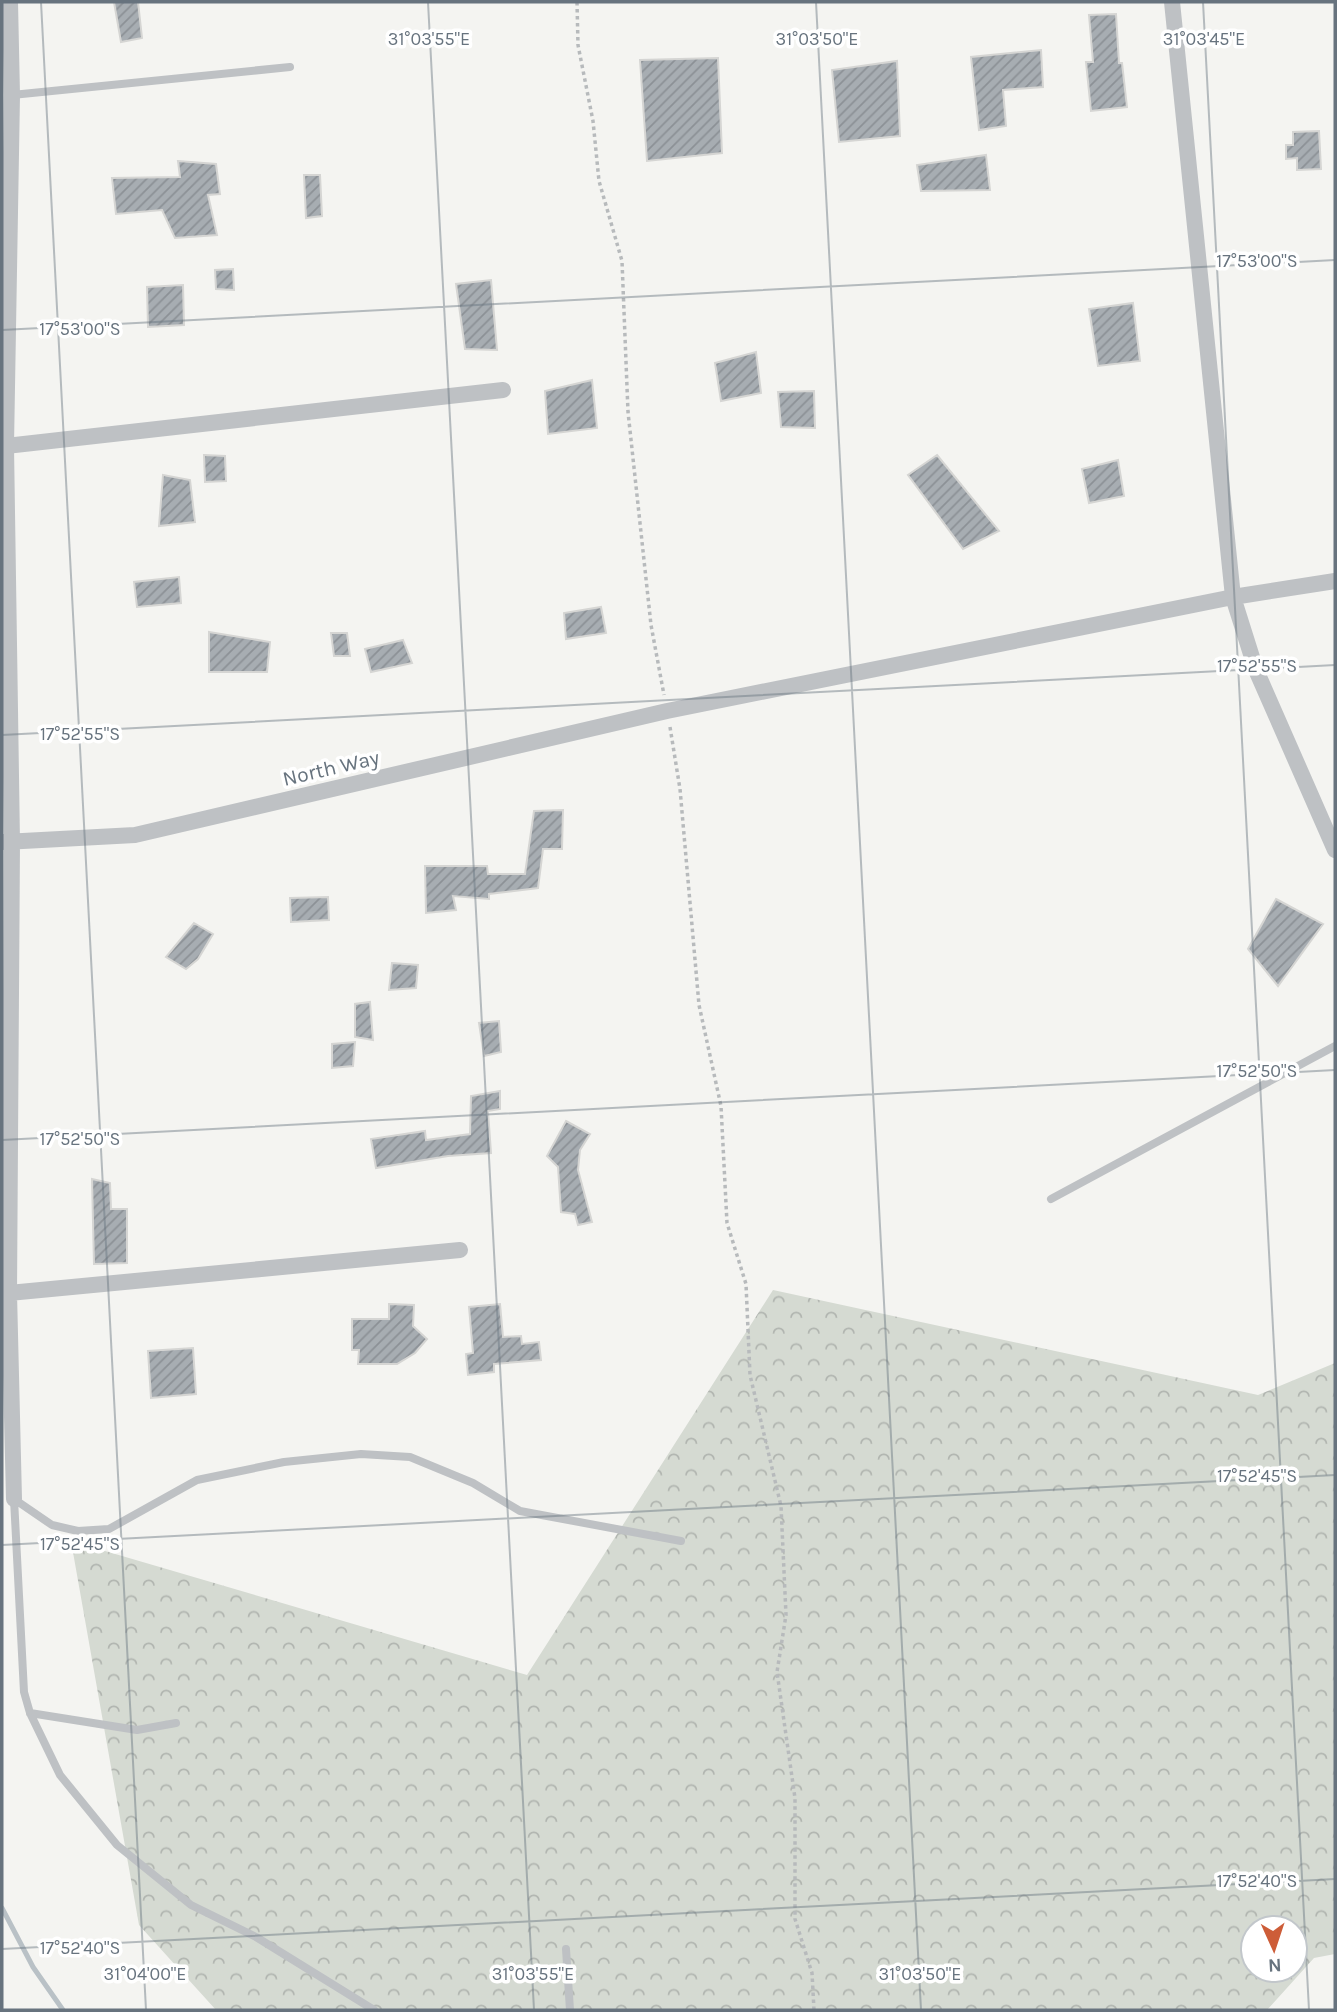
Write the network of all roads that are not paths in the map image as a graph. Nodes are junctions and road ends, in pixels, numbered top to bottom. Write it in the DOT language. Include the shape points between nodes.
graph roads {
  1 [pos="10,2"];
  2 [pos="1172,2"];
  3 [pos="290,66"];
  4 [pos="12,95"];
  5 [pos="503,390"];
  6 [pos="6,446"];
  7 [pos="1335,581"];
  8 [pos="1233,597"];
  9 [pos="7,842"];
  10 [pos="1335,850"];
  11 [pos="1335,1046"];
  12 [pos="1051,1199"];
  13 [pos="460,1250"];
  14 [pos="9,1293"];
  15 [pos="14,1499"];
  16 [pos="681,1541"];
  17 [pos="30,1713"];
  18 [pos="176,1723"];
  19 [pos="566,1949"];
  20 [pos="374,2010"];
  21 [pos="570,2010"];
  1 -- 4 [label="street"];
  2 -- 8 [label="street"];
  3 -- 4 [label="lane"];
  4 -- 6 [label="street"];
  5 -- 6 [label="street"];
  6 -- 9 [label="street"];
  7 -- 8 [label="street, North Way"];
  8 -- 9 [label="street, North Way" via="667,711 135,835"];
  8 -- 10 [label="street" via="1256,670"];
  9 -- 14 [label="street"];
  11 -- 12 [label="lane"];
  13 -- 14 [label="street"];
  14 -- 15 [label="street"];
  15 -- 16 [label="lane" via="52,1525 78,1531 109,1529 197,1480 284,1462 361,1454 410,1457 473,1483 520,1511"];
  15 -- 17 [label="lane" via="20,1664"];
  17 -- 18 [label="lane" via="136,1730"];
  17 -- 20 [label="lane" via="60,1775 117,1845 191,1905 256,1937"];
  19 -- 21 [label="lane"];
}
